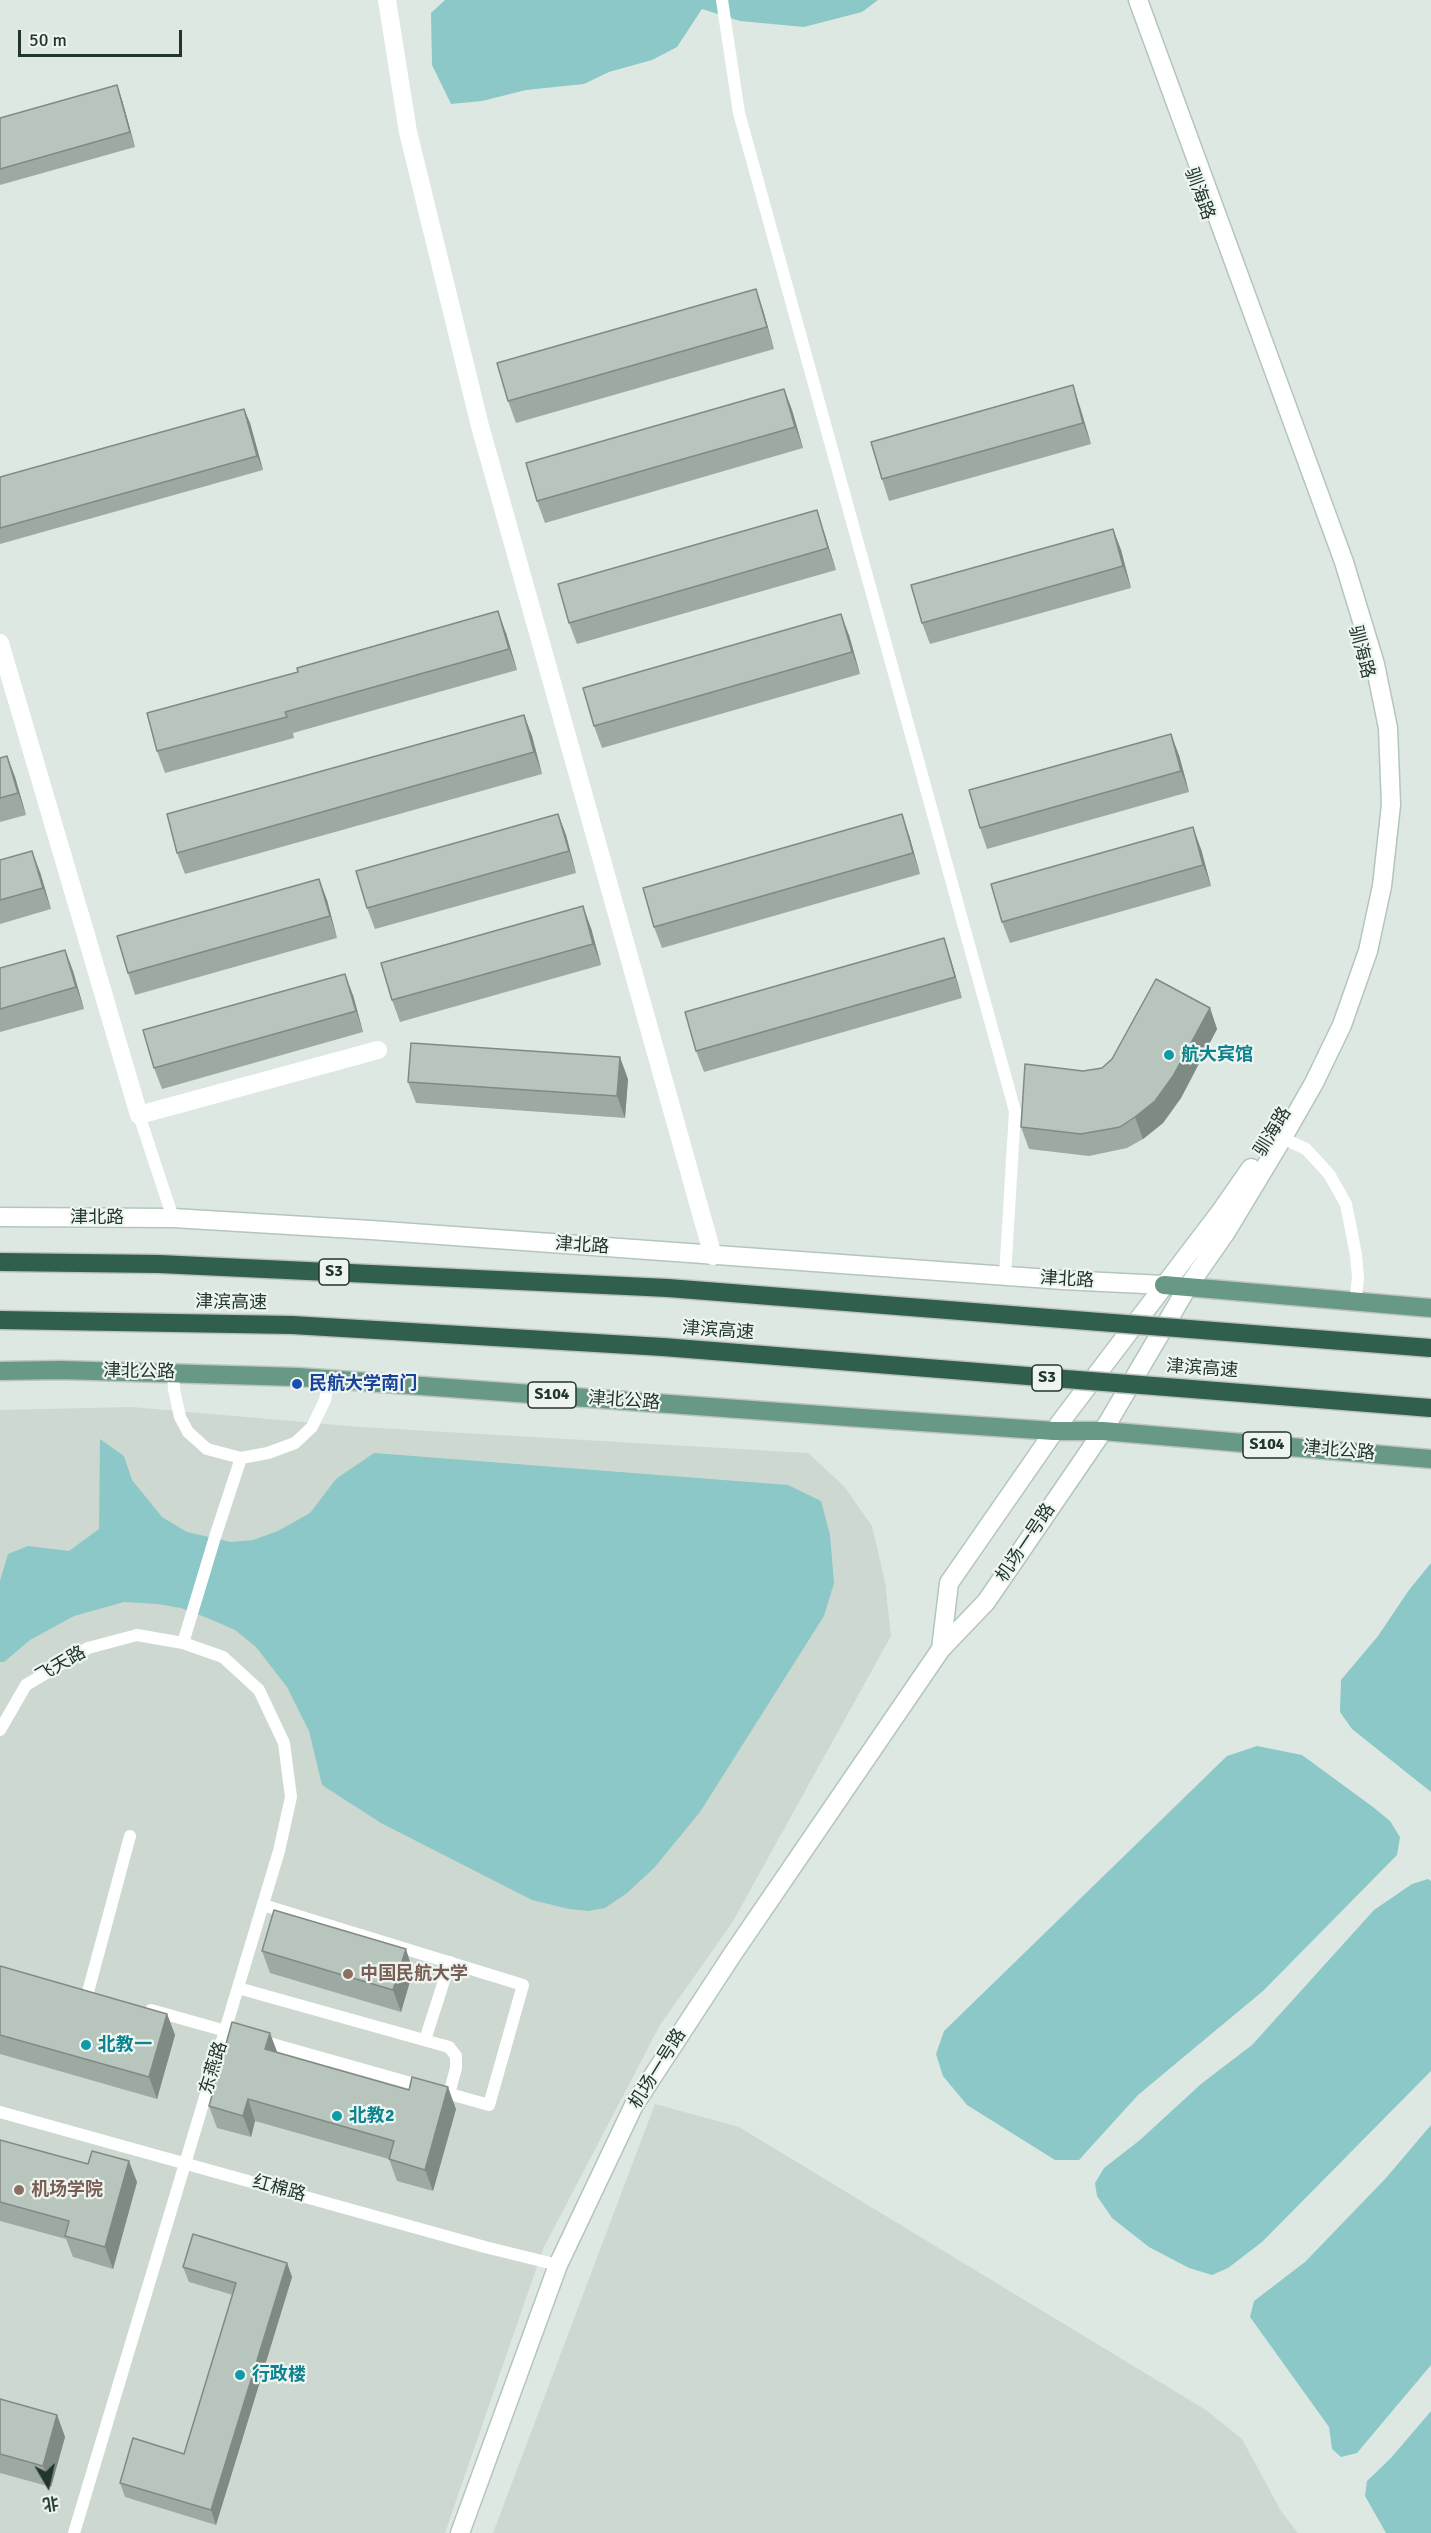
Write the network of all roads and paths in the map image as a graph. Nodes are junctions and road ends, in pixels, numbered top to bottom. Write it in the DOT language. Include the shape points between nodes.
graph roads {
  1 [pos="387,0"];
  2 [pos="722,0"];
  3 [pos="1128,0"];
  4 [pos="1138,0"];
  5 [pos="0,643"];
  6 [pos="378,1050"];
  7 [pos="139,1115"];
  8 [pos="1278,1136"];
  9 [pos="0,1217"];
  10 [pos="173,1218"];
  11 [pos="713,1256"];
  12 [pos="0,1262"];
  13 [pos="1005,1276"];
  14 [pos="1164,1285"];
  15 [pos="1187,1288"];
  16 [pos="1355,1303"];
  17 [pos="1431,1308"];
  18 [pos="0,1320"];
  19 [pos="1431,1348"];
  20 [pos="0,1358"];
  21 [pos="0,1371"];
  22 [pos="173,1373"];
  23 [pos="329,1379"];
  24 [pos="1431,1408"];
  25 [pos="1058,1426"];
  26 [pos="1103,1431"];
  27 [pos="241,1458"];
  28 [pos="1431,1459"];
  29 [pos="183,1644"];
  30 [pos="941,1649"];
  31 [pos="0,1730"];
  32 [pos="130,1836"];
  33 [pos="263,1905"];
  34 [pos="450,1962"];
  35 [pos="238,1988"];
  36 [pos="88,1992"];
  37 [pos="134,2005"];
  38 [pos="225,2030"];
  39 [pos="425,2040"];
  40 [pos="449,2094"];
  41 [pos="0,2112"];
  42 [pos="185,2163"];
  43 [pos="558,2265"];
  44 [pos="75,2533"];
  45 [pos="460,2533"];
  1 -- 11 [label="main road" via="408,132 480,426"];
  2 -- 13 [label="lane" via="739,113 1014,1111"];
  3 -- 8 [label="main road, 驯海路" via="1338,571 1363,653 1377,727 1379,836 1361,943 1345,992"];
  4 -- 8 [label="main road, 驯海路" via="1344,562 1376,664 1388,728 1388,844 1368,951 1342,1026 1314,1083"];
  5 -- 7 [label="main road"];
  6 -- 7 [label="main road"];
  7 -- 10 [label="lane"];
  8 -- 14 [label="main road, 驯海路"];
  8 -- 15 [label="main road, 驯海路" via="1226,1232"];
  8 -- 16 [label="lane" via="1306,1149 1329,1174 1346,1204 1356,1255"];
  9 -- 10 [label="main road, 津北路"];
  10 -- 11 [label="main road, 津北路"];
  11 -- 13 [label="main road, 津北路"];
  12 -- 19 [label="highway, 津滨高速 / S3, bridge" via="159,1264 668,1288"];
  13 -- 14 [label="main road, 津北路"];
  14 -- 15 [label="main road"];
  14 -- 25 [label="main road"];
  15 -- 16 [label="main road"];
  15 -- 26 [label="main road"];
  16 -- 17 [label="main road"];
  18 -- 24 [label="highway, 津滨高速 / S3, bridge" via="292,1325 663,1347"];
  20 -- 25 [label="main road, 津北公路 / S104" via="289,1365"];
  21 -- 22 [label="main road, 津北公路 / S104"];
  22 -- 23 [label="main road, 津北公路 / S104"];
  22 -- 27 [label="lane" via="180,1416 188,1432 207,1449"];
  23 -- 25 [label="main road, 津北公路 / S104"];
  23 -- 27 [label="lane" via="325,1400 312,1427 295,1443"];
  25 -- 26 [label="main road, 津北公路 / S104"];
  25 -- 30 [label="main road, 机场一号路" via="949,1583"];
  26 -- 28 [label="main road, 津北公路 / S104"];
  26 -- 30 [label="main road, 机场一号路" via="986,1602"];
  27 -- 29 [label="lane"];
  29 -- 31 [label="lane, 飞天路" via="137,1635 88,1648 26,1685"];
  29 -- 33 [label="lane, 东燕路" via="223,1657 258,1690 284,1743 291,1797"];
  30 -- 43 [label="main road, 机场一号路" via="634,2105"];
  32 -- 36 [label="lane"];
  33 -- 34 [label="lane"];
  33 -- 35 [label="lane, 东燕路"];
  34 -- 39 [label="lane"];
  34 -- 40 [label="lane" via="523,1985 489,2105"];
  35 -- 38 [label="lane, 东燕路"];
  35 -- 39 [label="lane"];
  37 -- 38 [label="lane"];
  38 -- 40 [label="lane"];
  38 -- 42 [label="lane, 东燕路"];
  39 -- 40 [label="lane" via="448,2047 456,2056"];
  41 -- 42 [label="lane, 红棉路"];
  42 -- 43 [label="lane, 红棉路"];
  42 -- 44 [label="lane, 东燕路"];
  43 -- 45 [label="main road, 机场一号路"];
}
